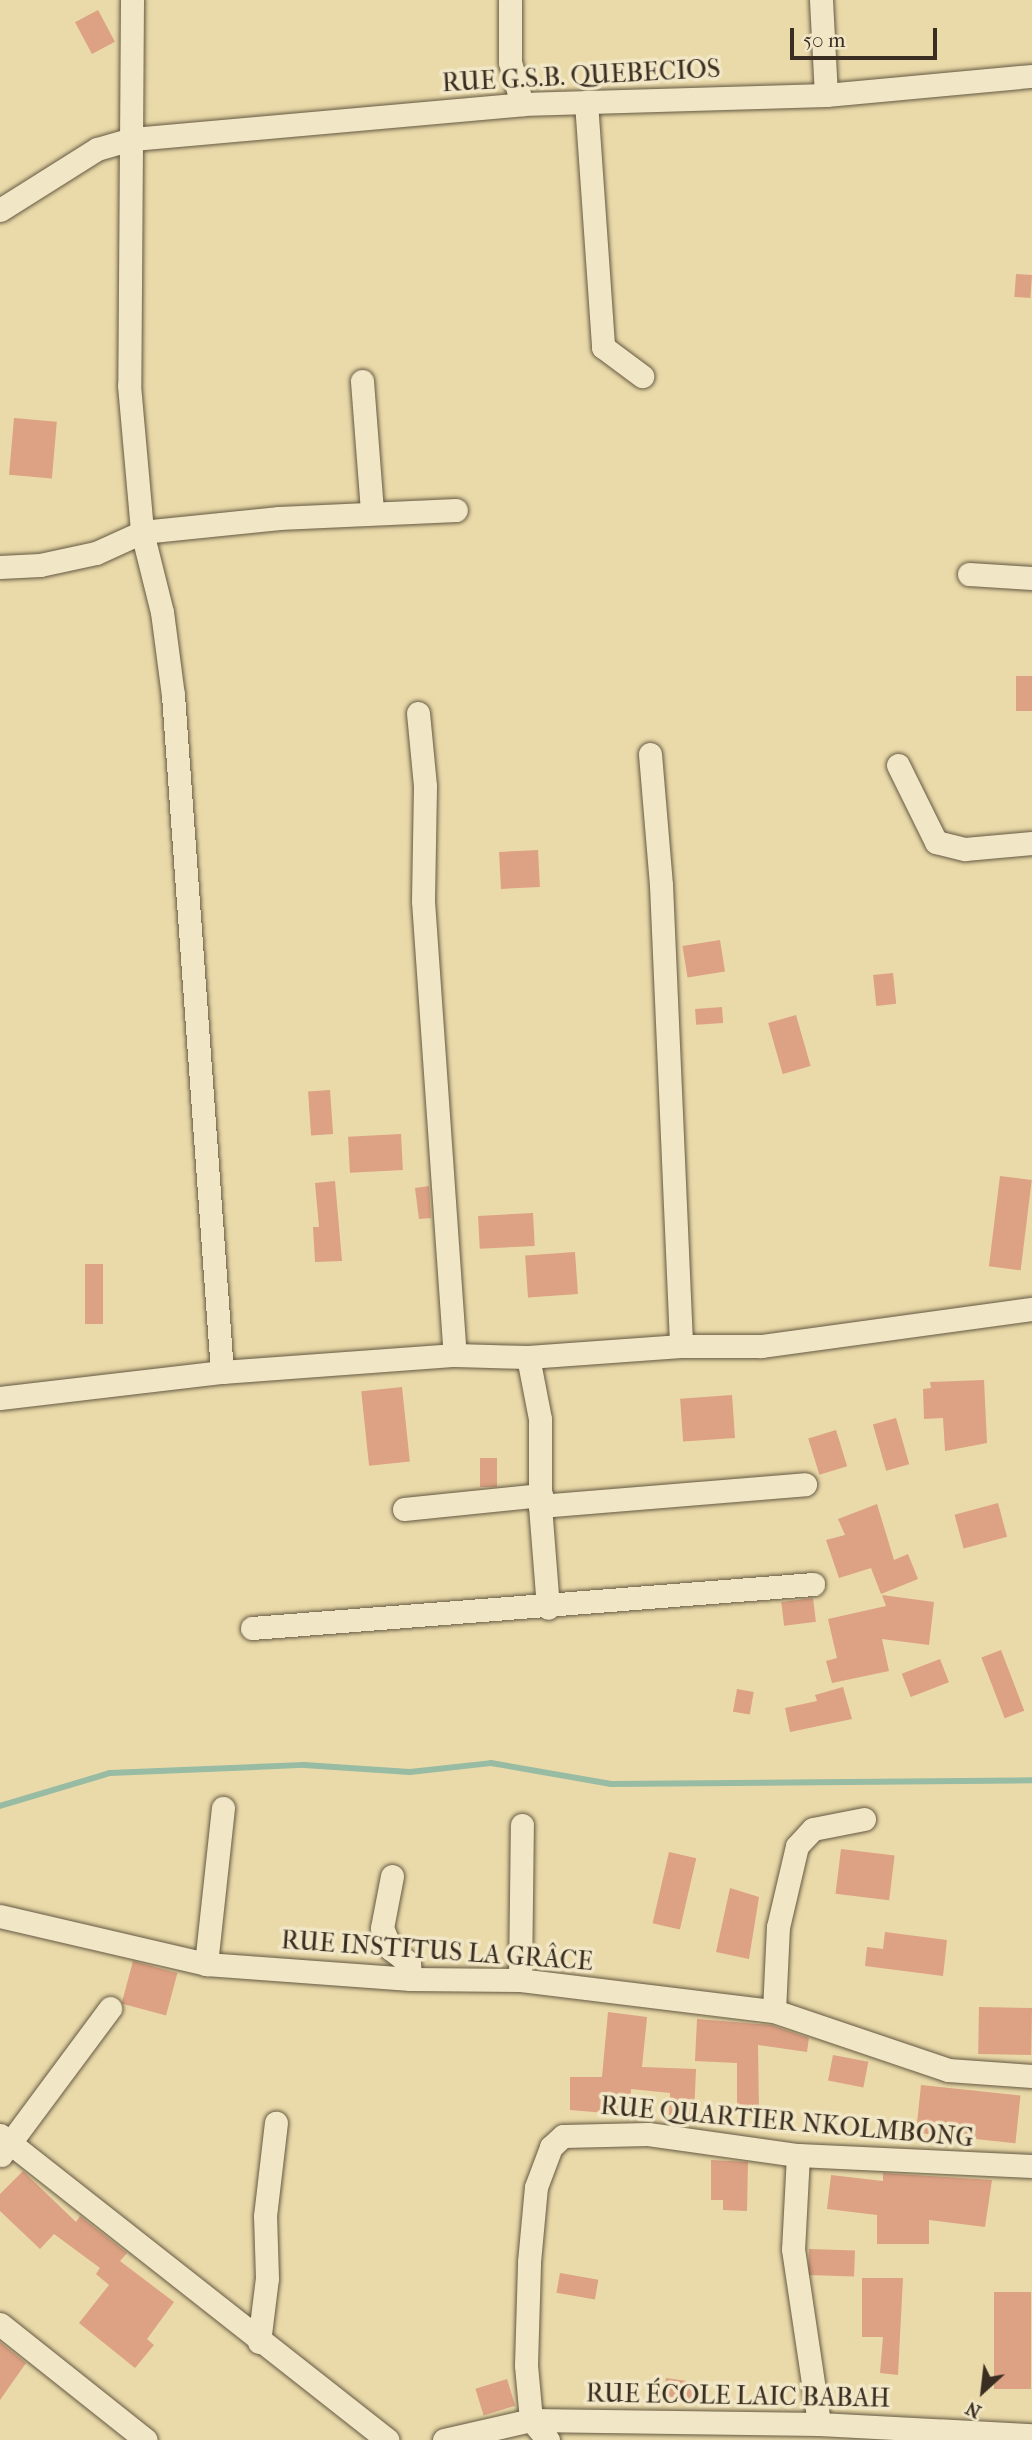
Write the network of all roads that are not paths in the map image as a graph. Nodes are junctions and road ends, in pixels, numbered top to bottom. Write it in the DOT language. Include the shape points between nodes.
graph roads {
  1 [pos="132,0"];
  2 [pos="510,0"];
  3 [pos="821,0"];
  4 [pos="1032,76"];
  5 [pos="827,95"];
  6 [pos="586,102"];
  7 [pos="522,104"];
  8 [pos="133,139"];
  9 [pos="0,210"];
  10 [pos="642,376"];
  11 [pos="362,381"];
  12 [pos="456,509"];
  13 [pos="372,512"];
  14 [pos="142,532"];
  15 [pos="0,567"];
  16 [pos="969,574"];
  17 [pos="1032,578"];
  18 [pos="418,713"];
  19 [pos="650,754"];
  20 [pos="898,765"];
  21 [pos="1032,844"];
  22 [pos="1032,1309"];
  23 [pos="681,1346"];
  24 [pos="455,1355"];
  25 [pos="528,1357"];
  26 [pos="222,1372"];
  27 [pos="0,1398"];
  28 [pos="805,1484"];
  29 [pos="540,1501"];
  30 [pos="404,1509"];
  31 [pos="813,1584"];
  32 [pos="548,1608"];
  33 [pos="252,1628"];
  34 [pos="223,1808"];
  35 [pos="864,1819"];
  36 [pos="522,1825"];
  37 [pos="392,1876"];
  38 [pos="0,1916"];
  39 [pos="206,1964"];
  40 [pos="410,1979"];
  41 [pos="520,1980"];
  42 [pos="110,2008"];
  43 [pos="774,2011"];
  44 [pos="1032,2076"];
  45 [pos="276,2123"];
  46 [pos="3,2144"];
  47 [pos="798,2155"];
  48 [pos="1032,2166"];
  49 [pos="0,2324"];
  50 [pos="259,2342"];
  51 [pos="531,2420"];
  52 [pos="819,2424"];
  53 [pos="357,2431"];
  54 [pos="1032,2435"];
  55 [pos="146,2440"];
  56 [pos="387,2440"];
  57 [pos="444,2440"];
  58 [pos="548,2440"];
  1 -- 8 [label="street"];
  2 -- 7 [label="street" via="510,62"];
  3 -- 5 [label="street"];
  4 -- 5 [label="street, RUE G.S.B. QUEBECIOS"];
  5 -- 6 [label="street, RUE G.S.B. QUEBECIOS"];
  6 -- 7 [label="street, RUE G.S.B. QUEBECIOS"];
  6 -- 10 [label="street" via="603,347"];
  7 -- 8 [label="street, RUE G.S.B. QUEBECIOS"];
  8 -- 9 [label="street, RUE G.S.B. QUEBECIOS" via="97,149"];
  8 -- 14 [label="street" via="128,188 129,385"];
  11 -- 13 [label="street"];
  12 -- 13 [label="street"];
  13 -- 14 [label="street"];
  14 -- 15 [label="street" via="96,553"];
  14 -- 26 [label="street" via="162,612 173,695"];
  16 -- 17 [label="street"];
  18 -- 24 [label="street" via="425,786 423,901"];
  19 -- 23 [label="street" via="661,885"];
  20 -- 21 [label="street" via="936,842 965,849"];
  22 -- 23 [label="street" via="761,1346"];
  23 -- 25 [label="street"];
  24 -- 25 [label="street"];
  24 -- 26 [label="street"];
  25 -- 29 [label="street" via="540,1419"];
  26 -- 27 [label="street"];
  28 -- 29 [label="street"];
  29 -- 30 [label="street"];
  29 -- 32 [label="street"];
  31 -- 32 [label="street"];
  32 -- 33 [label="street" via="302,1621"];
  34 -- 39 [label="street"];
  35 -- 43 [label="street" via="813,1829 797,1846 778,1927"];
  36 -- 41 [label="street"];
  37 -- 40 [label="street" via="382,1928 391,1949 409,1963"];
  38 -- 39 [label="street, RUE INSTITUS LA GRÂCE"];
  39 -- 40 [label="street, RUE INSTITUS LA GRÂCE"];
  40 -- 41 [label="street, RUE INSTITUS LA GRÂCE"];
  41 -- 43 [label="street, RUE INSTITUS LA GRÂCE"];
  42 -- 46 [label="street"];
  43 -- 44 [label="street, RUE INSTITUS LA GRÂCE" via="948,2070"];
  45 -- 50 [label="street" via="265,2216 267,2278"];
  46 -- 50 [label="street"];
  47 -- 48 [label="street, RUE QUARTIER NKOLMBONG"];
  47 -- 51 [label="street, RUE QUARTIER NKOLMBONG" via="648,2134 572,2134 556,2141 534,2200 526,2365"];
  47 -- 52 [label="street" via="793,2249"];
  49 -- 55 [label="street"];
  50 -- 53 [label="street"];
  51 -- 52 [label="street, RUE ÉCOLE LAIC BABAH"];
  51 -- 57 [label="street, RUE ÉCOLE LAIC BABAH"];
  51 -- 58 [label="street"];
  52 -- 54 [label="street, RUE ÉCOLE LAIC BABAH"];
  53 -- 56 [label="street"];
}
